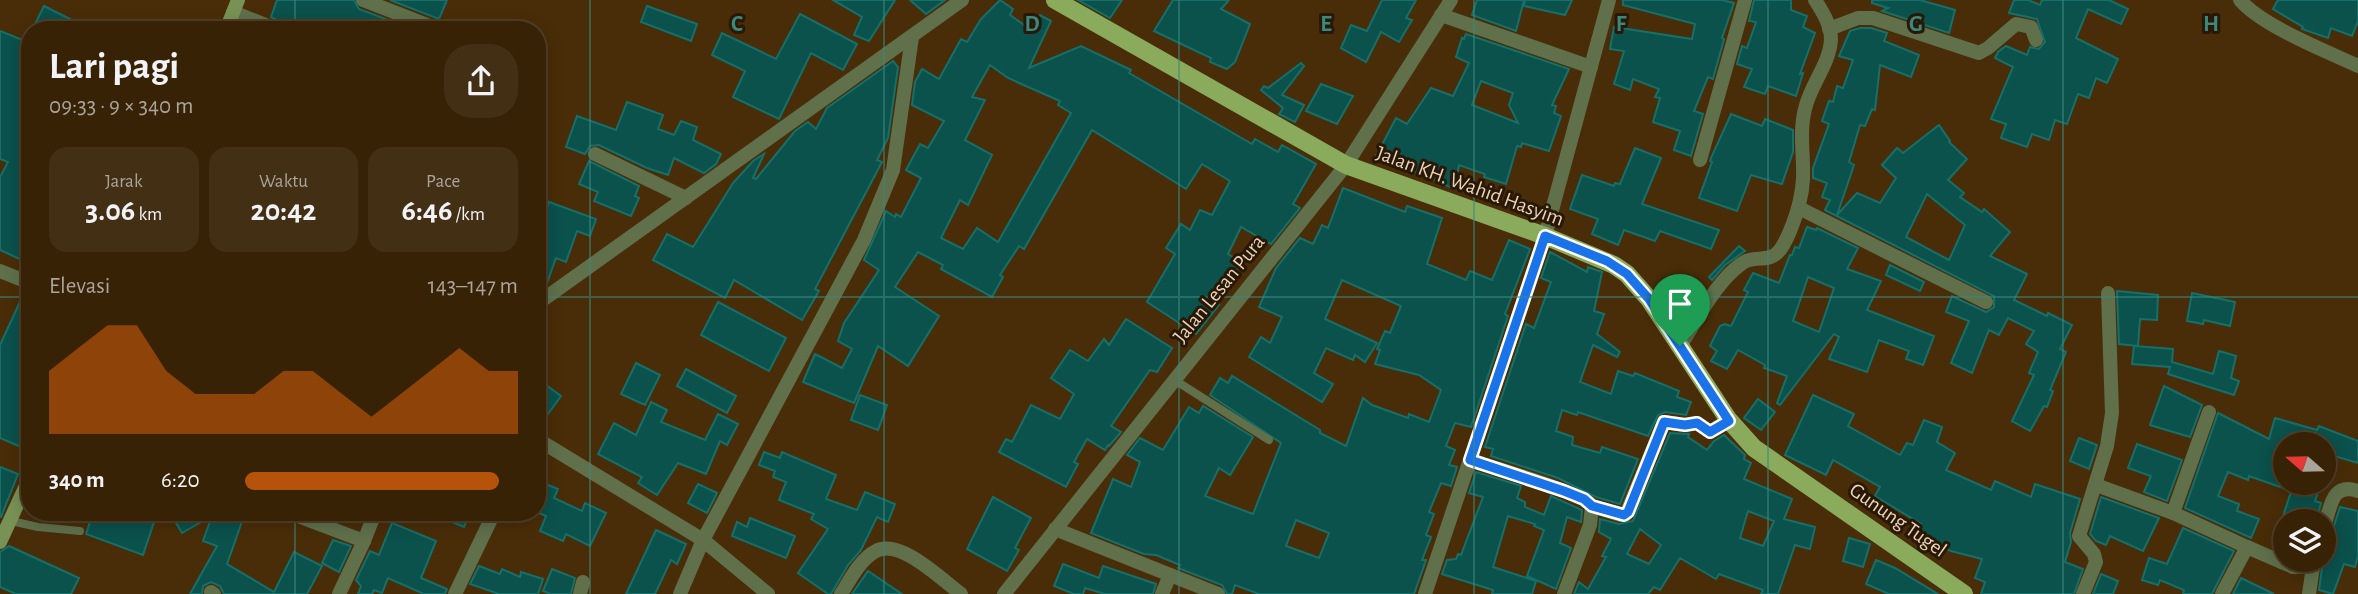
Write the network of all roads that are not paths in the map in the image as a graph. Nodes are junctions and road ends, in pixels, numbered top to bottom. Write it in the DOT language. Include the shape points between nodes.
graph roads {
  1 [pos="363,0"];
  2 [pos="962,0"];
  3 [pos="1055,0"];
  4 [pos="1451,0"];
  5 [pos="1609,0"];
  6 [pos="1745,0"];
  7 [pos="1815,0"];
  8 [pos="2240,0"];
  9 [pos="236,6"];
  10 [pos="1441,15"];
  11 [pos="262,21"];
  12 [pos="417,21"];
  13 [pos="1829,29"];
  14 [pos="912,37"];
  15 [pos="2036,40"];
  16 [pos="2358,66"];
  17 [pos="1591,67"];
  18 [pos="595,154"];
  19 [pos="1700,160"];
  20 [pos="1346,166"];
  21 [pos="686,198"];
  22 [pos="1798,208"];
  23 [pos="1545,236"];
  24 [pos="0,271"];
  25 [pos="21,279"];
  26 [pos="2108,293"];
  27 [pos="546,298"];
  28 [pos="1986,302"];
  29 [pos="1680,346"];
  30 [pos="1173,379"];
  31 [pos="2209,412"];
  32 [pos="1729,421"];
  33 [pos="1269,440"];
  34 [pos="546,444"];
  35 [pos="1470,460"];
  36 [pos="1806,485"];
  37 [pos="2096,485"];
  38 [pos="2358,491"];
  39 [pos="21,498"];
  40 [pos="1592,506"];
  41 [pos="2330,509"];
  42 [pos="2173,513"];
  43 [pos="11,521"];
  44 [pos="311,521"];
  45 [pos="371,521"];
  46 [pos="490,521"];
  47 [pos="1055,528"];
  48 [pos="80,531"];
  49 [pos="703,540"];
  50 [pos="365,541"];
  51 [pos="0,542"];
  52 [pos="2248,547"];
  53 [pos="2273,558"];
  54 [pos="2311,572"];
  55 [pos="1170,575"];
  56 [pos="339,594"];
  57 [pos="455,594"];
  58 [pos="680,594"];
  59 [pos="768,594"];
  60 [pos="841,594"];
  61 [pos="961,594"];
  62 [pos="1004,594"];
  63 [pos="1162,594"];
  64 [pos="1218,594"];
  65 [pos="1425,594"];
  66 [pos="1564,594"];
  67 [pos="1964,594"];
  68 [pos="2083,594"];
  69 [pos="2222,594"];
  70 [pos="2309,594"];
  1 -- 12 [label="street"];
  2 -- 14 [label="street"];
  3 -- 20 [label="main road, Jalan KH. Wahid Hasyim"];
  4 -- 10 [label="street, Jalan Lesan Pura"];
  5 -- 17 [label="street"];
  6 -- 19 [label="street"];
  7 -- 13 [label="street"];
  8 -- 16 [label="street" via="2269,22"];
  9 -- 11 [label="street"];
  10 -- 17 [label="street"];
  10 -- 20 [label="street, Jalan Lesan Pura"];
  13 -- 15 [label="street" via="1858,18 1873,18 1979,53 2016,24 2031,27"];
  13 -- 22 [label="street" via="1829,51 1803,120"];
  14 -- 21 [label="street"];
  14 -- 49 [label="street" via="896,154 881,203"];
  17 -- 23 [label="street"];
  18 -- 21 [label="street"];
  20 -- 23 [label="main road, Jalan KH. Wahid Hasyim"];
  20 -- 30 [label="street, Jalan Lesan Pura"];
  21 -- 27 [label="street"];
  22 -- 28 [label="street"];
  22 -- 29 [label="street" via="1781,249 1766,260 1742,263"];
  23 -- 29 [label="main road, Jalan KH. Wahid Hasyim" via="1627,274"];
  23 -- 35 [label="street"];
  24 -- 25 [label="street"];
  26 -- 37 [label="street" via="2112,413"];
  29 -- 32 [label="main road, Jalan KH. Wahid Hasyim"];
  30 -- 33 [label="lane"];
  30 -- 47 [label="street, Jalan Lesan Pura"];
  31 -- 42 [label="street"];
  32 -- 36 [label="main road, Jalan KH. Wahid Hasyim" via="1754,448"];
  32 -- 40 [label="street" via="1710,432 1697,423 1664,422 1626,514"];
  34 -- 49 [label="street"];
  35 -- 40 [label="street" via="1564,491"];
  35 -- 65 [label="street"];
  36 -- 67 [label="main road, Gunung Tugel"];
  37 -- 42 [label="street"];
  37 -- 68 [label="street" via="2079,536 2095,554 2096,562"];
  38 -- 41 [label="street" via="2340,489"];
  39 -- 43 [label="main road"];
  40 -- 66 [label="street" via="1590,525"];
  42 -- 52 [label="street"];
  43 -- 48 [label="lane"];
  43 -- 51 [label="main road"];
  44 -- 50 [label="street"];
  45 -- 50 [label="street"];
  46 -- 57 [label="street"];
  47 -- 55 [label="street"];
  47 -- 62 [label="street, Jalan Lesan Pura"];
  49 -- 58 [label="street"];
  49 -- 59 [label="street"];
  50 -- 56 [label="street"];
  52 -- 53 [label="street"];
  52 -- 69 [label="street"];
  54 -- 70 [label="street"];
  55 -- 63 [label="street"];
  55 -- 64 [label="street"];
  60 -- 61 [label="street" via="876,551 896,548"];
}
